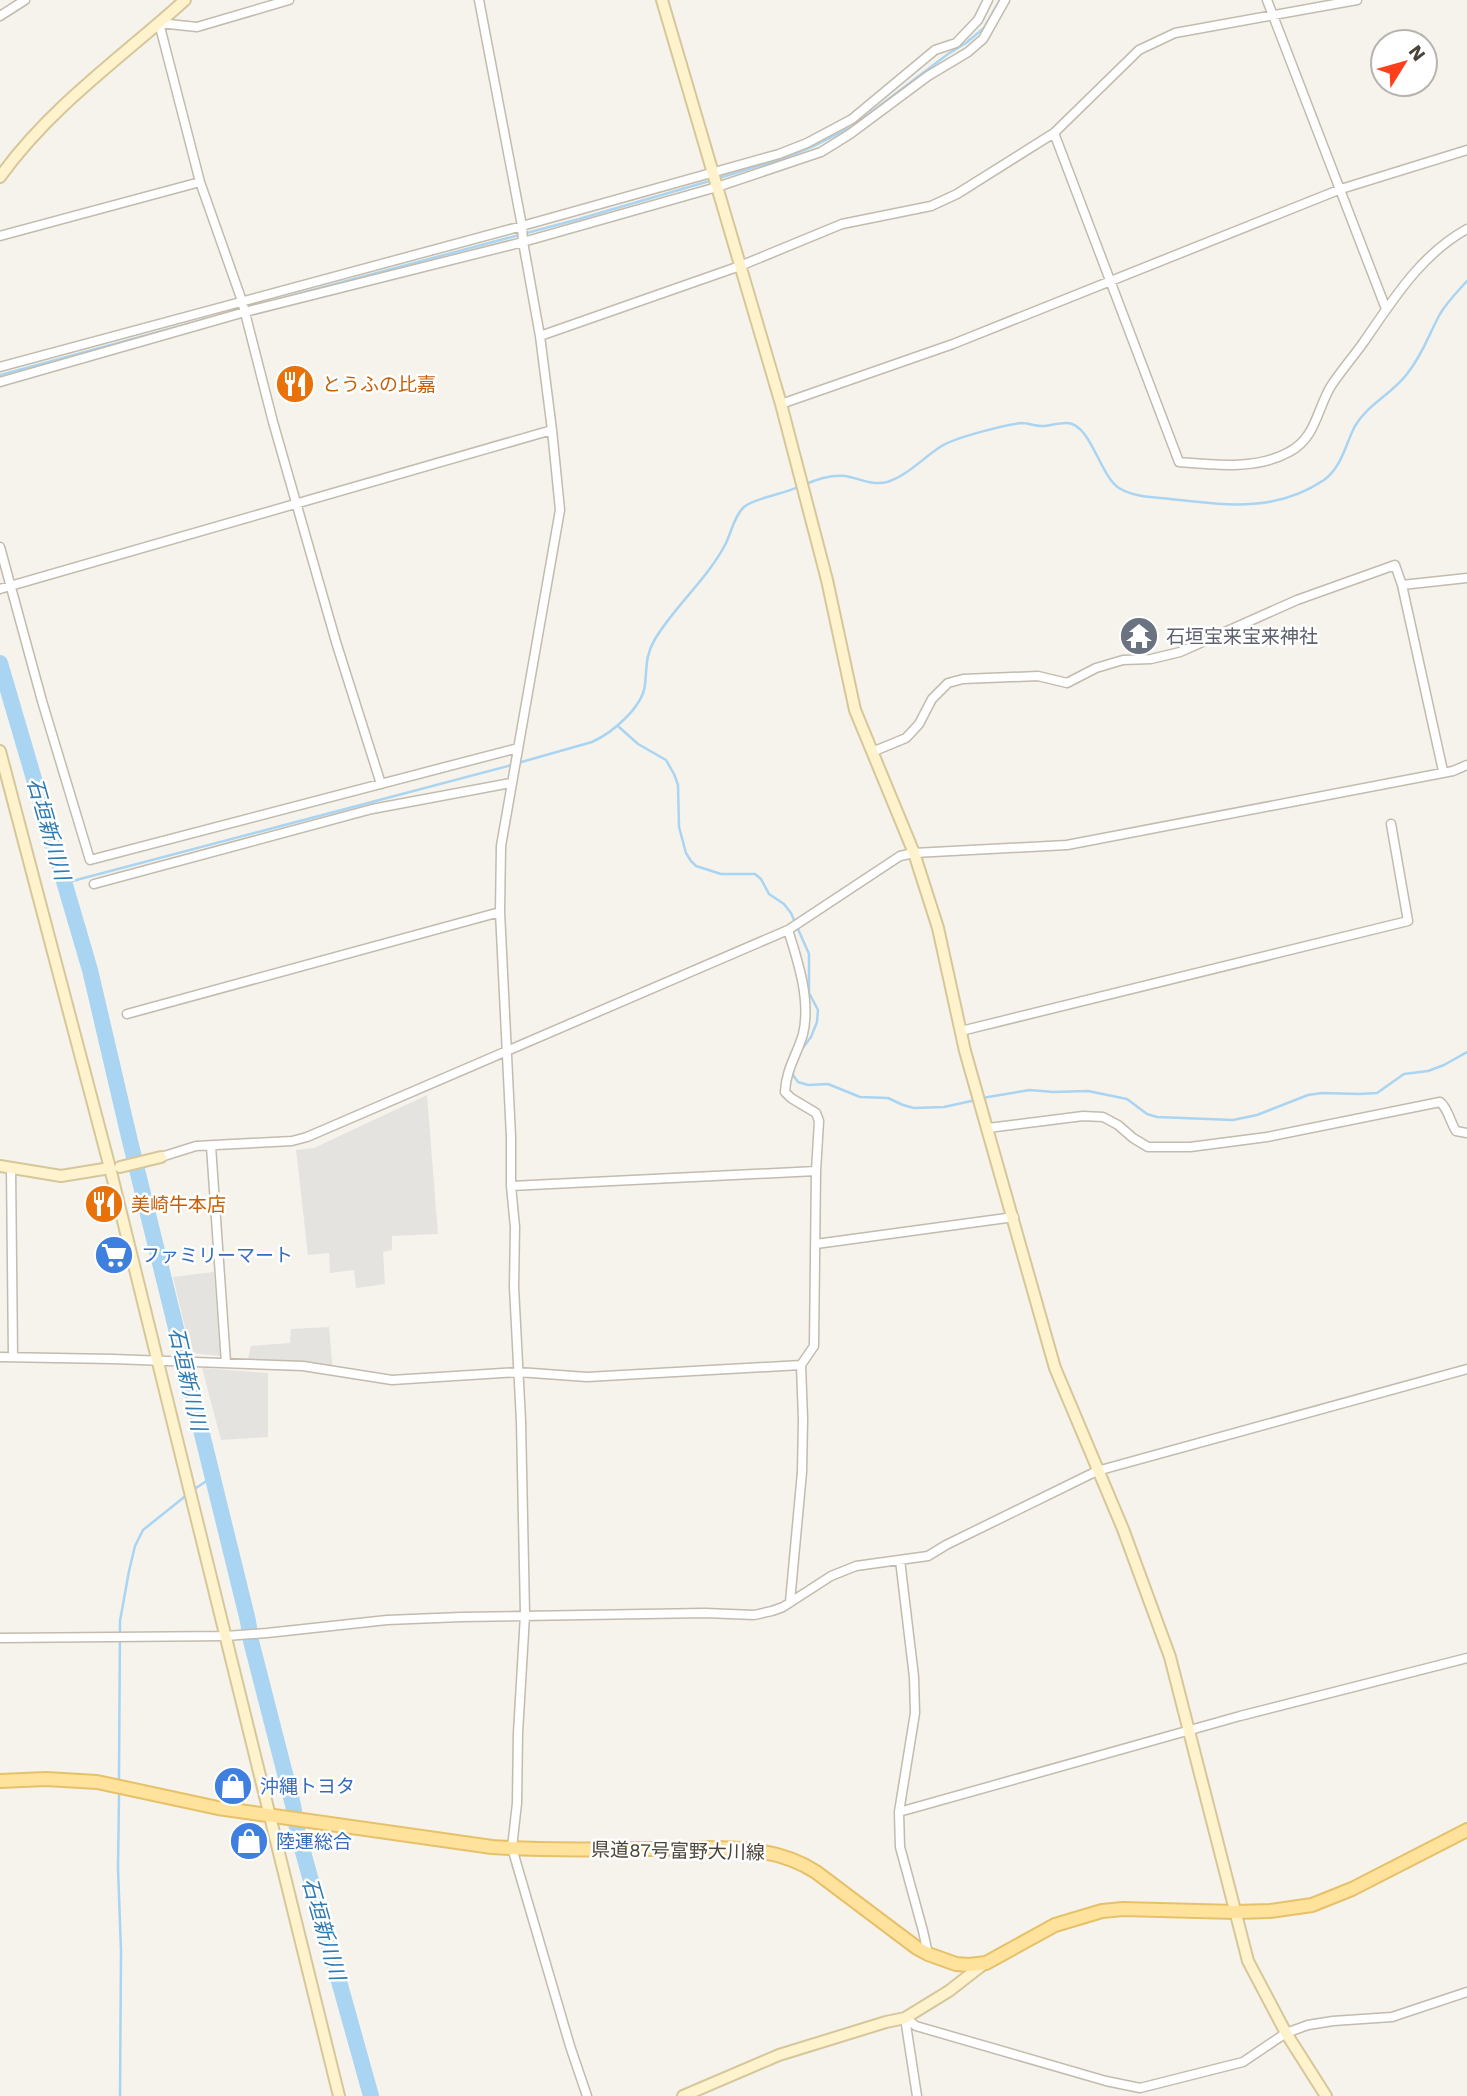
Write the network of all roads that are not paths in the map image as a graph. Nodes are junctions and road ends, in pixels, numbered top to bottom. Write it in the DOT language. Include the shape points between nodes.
graph roads {
  1 [pos="25,0"];
  2 [pos="185,0"];
  3 [pos="289,0"];
  4 [pos="479,0"];
  5 [pos="662,0"];
  6 [pos="988,0"];
  7 [pos="1005,0"];
  8 [pos="1266,0"];
  9 [pos="1357,0"];
  10 [pos="1272,15"];
  11 [pos="0,16"];
  12 [pos="159,23"];
  13 [pos="1054,133"];
  14 [pos="1467,150"];
  15 [pos="714,173"];
  16 [pos="0,177"];
  17 [pos="200,182"];
  18 [pos="717,187"];
  19 [pos="1341,189"];
  20 [pos="522,226"];
  21 [pos="1467,229"];
  22 [pos="0,236"];
  23 [pos="523,242"];
  24 [pos="740,266"];
  25 [pos="1111,280"];
  26 [pos="242,301"];
  27 [pos="1387,309"];
  28 [pos="245,312"];
  29 [pos="540,336"];
  30 [pos="0,367"];
  31 [pos="0,382"];
  32 [pos="781,404"];
  33 [pos="552,430"];
  34 [pos="298,504"];
  35 [pos="0,547"];
  36 [pos="1467,578"];
  37 [pos="12,585"];
  38 [pos="1402,585"];
  39 [pos="1,589"];
  40 [pos="518,748"];
  41 [pos="0,751"];
  42 [pos="872,752"];
  43 [pos="1467,765"];
  44 [pos="1443,771"];
  45 [pos="511,783"];
  46 [pos="381,784"];
  47 [pos="1391,824"];
  48 [pos="914,853"];
  49 [pos="94,884"];
  50 [pos="500,912"];
  51 [pos="788,930"];
  52 [pos="127,1014"];
  53 [pos="961,1031"];
  54 [pos="506,1052"];
  55 [pos="988,1128"];
  56 [pos="1467,1133"];
  57 [pos="211,1146"];
  58 [pos="161,1157"];
  59 [pos="6,1167"];
  60 [pos="115,1167"];
  61 [pos="816,1171"];
  62 [pos="511,1186"];
  63 [pos="1014,1217"];
  64 [pos="816,1244"];
  65 [pos="0,1357"];
  66 [pos="13,1357"];
  67 [pos="163,1361"];
  68 [pos="226,1363"];
  69 [pos="801,1364"];
  70 [pos="1467,1369"];
  71 [pos="518,1372"];
  72 [pos="1097,1471"];
  73 [pos="900,1560"];
  74 [pos="790,1602"];
  75 [pos="526,1615"];
  76 [pos="226,1636"];
  77 [pos="0,1638"];
  78 [pos="1467,1658"];
  79 [pos="1189,1730"];
  80 [pos="0,1781"];
  81 [pos="900,1812"];
  82 [pos="270,1816"];
  83 [pos="1467,1830"];
  84 [pos="512,1849"];
  85 [pos="1235,1912"];
  86 [pos="928,1954"];
  87 [pos="986,1963"];
  88 [pos="1467,1992"];
  89 [pos="905,2018"];
  90 [pos="1286,2033"];
  91 [pos="339,2096"];
  92 [pos="587,2096"];
  93 [pos="682,2096"];
  94 [pos="917,2096"];
  95 [pos="1326,2096"];
  1 -- 11 [label="street"];
  2 -- 12 [label="street"];
  3 -- 12 [label="street" via="197,27"];
  4 -- 20 [label="street"];
  5 -- 15 [label="street"];
  6 -- 15 [label="street" via="978,20 956,43 935,50 852,119 779,154"];
  7 -- 18 [label="street" via="983,39 968,52 850,134 821,152"];
  8 -- 10 [label="street"];
  9 -- 10 [label="street"];
  10 -- 13 [label="street" via="1175,33 1139,50"];
  10 -- 19 [label="street"];
  12 -- 16 [label="street" via="47,120"];
  12 -- 17 [label="street"];
  13 -- 24 [label="street" via="931,206 842,224"];
  13 -- 25 [label="street"];
  14 -- 19 [label="street"];
  15 -- 18 [label="street"];
  15 -- 20 [label="street"];
  17 -- 22 [label="street"];
  17 -- 26 [label="street"];
  18 -- 23 [label="street"];
  18 -- 24 [label="street"];
  19 -- 25 [label="street"];
  19 -- 27 [label="street"];
  20 -- 23 [label="street"];
  20 -- 26 [label="street"];
  21 -- 27 [label="street" via="1409,277"];
  23 -- 28 [label="street"];
  23 -- 29 [label="street"];
  24 -- 29 [label="street"];
  24 -- 32 [label="street"];
  25 -- 27 [label="street" via="1179,462 1240,465 1289,452 1306,440 1332,385"];
  25 -- 32 [label="street" via="953,344"];
  26 -- 28 [label="street"];
  26 -- 30 [label="street"];
  28 -- 31 [label="street"];
  28 -- 34 [label="street"];
  29 -- 33 [label="street"];
  32 -- 42 [label="street" via="855,710"];
  33 -- 34 [label="street"];
  33 -- 40 [label="street" via="560,510"];
  34 -- 37 [label="street"];
  34 -- 46 [label="street"];
  35 -- 37 [label="street"];
  36 -- 38 [label="street"];
  37 -- 39 [label="street"];
  37 -- 46 [label="street" via="90,860"];
  38 -- 42 [label="street" via="1395,565 1297,600 1180,652 1123,660 1067,684 1038,676 948,682 906,738"];
  38 -- 44 [label="street"];
  40 -- 45 [label="street"];
  40 -- 46 [label="street"];
  41 -- 60 [label="street"];
  42 -- 48 [label="street"];
  43 -- 44 [label="street"];
  44 -- 48 [label="street" via="1067,845"];
  45 -- 49 [label="street" via="372,809"];
  45 -- 50 [label="street" via="501,846"];
  47 -- 53 [label="street" via="1408,920"];
  48 -- 51 [label="street" via="900,856"];
  48 -- 53 [label="street" via="938,928"];
  50 -- 52 [label="street"];
  50 -- 54 [label="street"];
  51 -- 54 [label="street"];
  51 -- 61 [label="street" via="806,1009 785,1092 816,1113"];
  53 -- 55 [label="street"];
  54 -- 57 [label="street" via="307,1137"];
  54 -- 62 [label="street"];
  55 -- 56 [label="street" via="1103,1117 1148,1147 1190,1147 1267,1137 1440,1102 1456,1131"];
  55 -- 63 [label="street"];
  57 -- 58 [label="street"];
  57 -- 68 [label="street"];
  58 -- 60 [label="street"];
  59 -- 60 [label="street" via="61,1175"];
  59 -- 66 [label="street"];
  60 -- 67 [label="street"];
  61 -- 62 [label="street"];
  61 -- 64 [label="street"];
  62 -- 71 [label="street"];
  63 -- 64 [label="street"];
  63 -- 72 [label="street" via="1055,1368"];
  64 -- 69 [label="street" via="814,1346"];
  65 -- 66 [label="street"];
  66 -- 67 [label="street"];
  67 -- 68 [label="street"];
  67 -- 76 [label="street"];
  68 -- 71 [label="street" via="303,1366 392,1380"];
  69 -- 71 [label="street" via="587,1377"];
  69 -- 74 [label="street" via="802,1472"];
  70 -- 72 [label="street"];
  71 -- 75 [label="street"];
  72 -- 73 [label="street" via="928,1556"];
  72 -- 79 [label="street" via="1157,1618"];
  73 -- 74 [label="street" via="844,1571"];
  73 -- 81 [label="street" via="915,1713"];
  74 -- 75 [label="street" via="754,1615"];
  75 -- 76 [label="street" via="387,1620"];
  75 -- 84 [label="street"];
  76 -- 77 [label="street"];
  76 -- 82 [label="street"];
  78 -- 79 [label="street"];
  79 -- 81 [label="street"];
  79 -- 85 [label="street"];
  80 -- 82 [label="main road, 県道87号富野大川線" via="97,1782"];
  81 -- 86 [label="street" via="900,1847"];
  82 -- 84 [label="main road, 県道87号富野大川線"];
  82 -- 91 [label="street"];
  83 -- 85 [label="main road" via="1312,1905"];
  84 -- 86 [label="main road, 県道87号富野大川線" via="779,1854 816,1872"];
  84 -- 92 [label="street"];
  85 -- 87 [label="main road" via="1102,1911 1055,1925"];
  85 -- 90 [label="street" via="1248,1961"];
  86 -- 87 [label="main road, 県道87号富野大川線" via="957,1964"];
  87 -- 89 [label="street"];
  88 -- 90 [label="street" via="1392,2017 1333,2021"];
  89 -- 90 [label="street" via="916,2026 1140,2088 1243,2062"];
  89 -- 93 [label="street" via="779,2055"];
  89 -- 94 [label="street"];
  90 -- 95 [label="street"];
}
